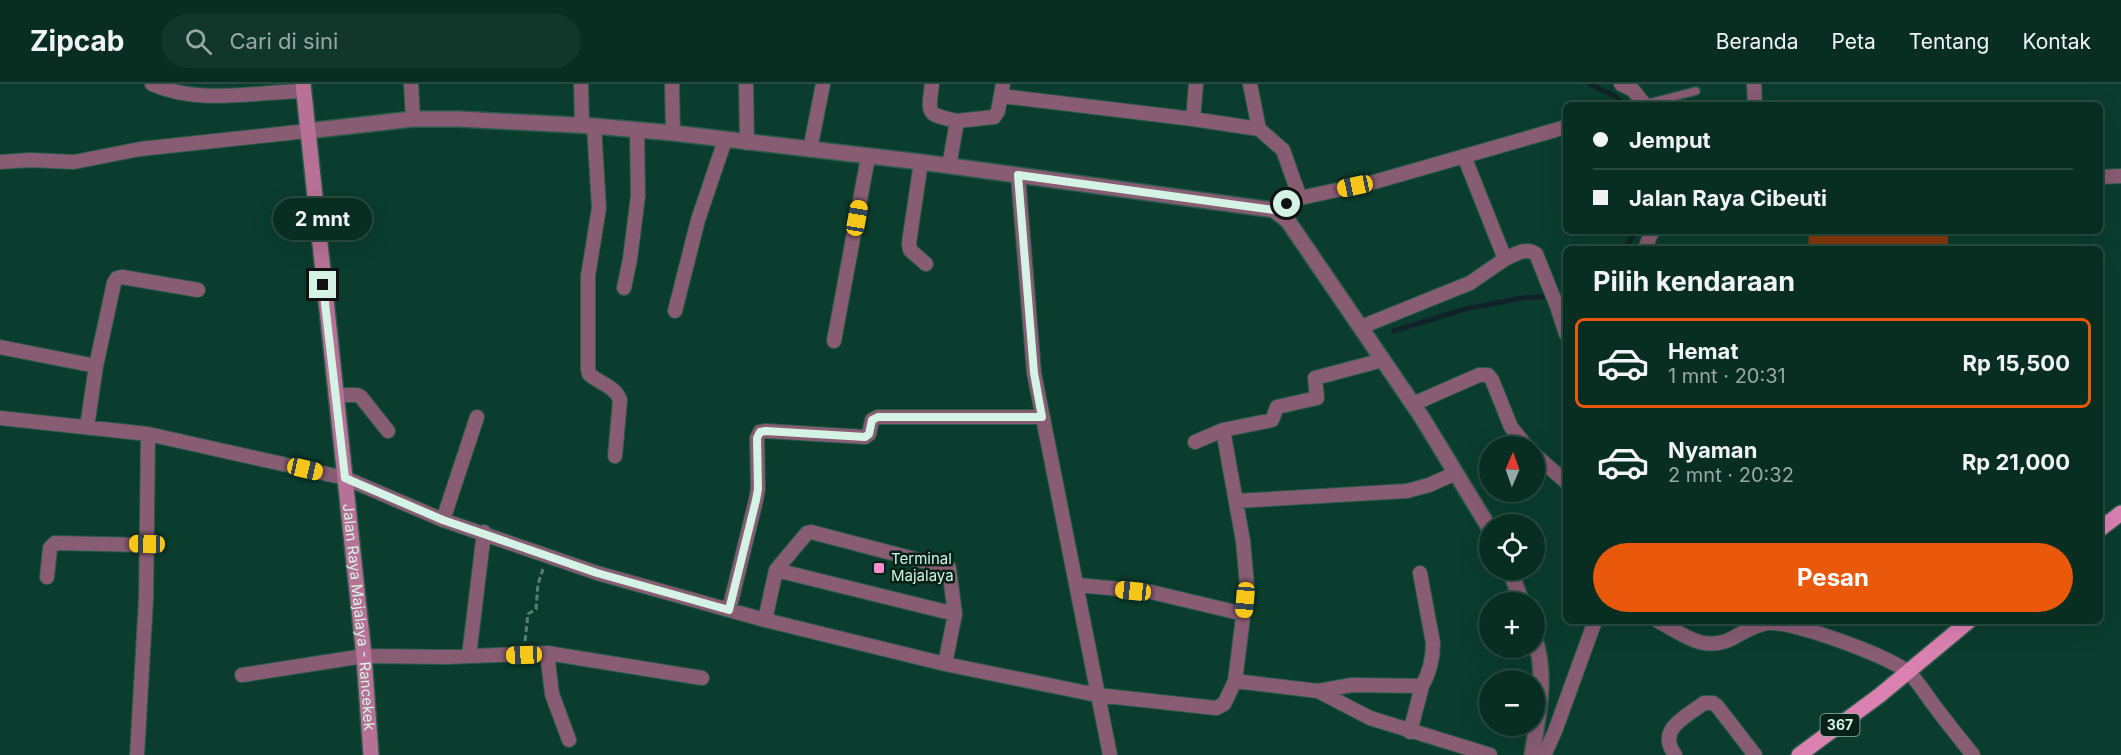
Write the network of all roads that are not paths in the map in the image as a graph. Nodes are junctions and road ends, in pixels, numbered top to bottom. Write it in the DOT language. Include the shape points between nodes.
graph roads {
  1 [pos="152,84"];
  2 [pos="411,84"];
  3 [pos="581,84"];
  4 [pos="672,84"];
  5 [pos="746,84"];
  6 [pos="823,84"];
  7 [pos="932,84"];
  8 [pos="1196,84"];
  9 [pos="1250,84"];
  10 [pos="1621,84"];
  11 [pos="1754,84"];
  12 [pos="303,88"];
  13 [pos="1002,90"];
  14 [pos="1696,91"];
  15 [pos="1643,102"];
  16 [pos="1656,102"];
  17 [pos="1755,102"];
  18 [pos="1193,118"];
  19 [pos="413,119"];
  20 [pos="957,121"];
  21 [pos="588,126"];
  22 [pos="1563,128"];
  23 [pos="1258,129"];
  24 [pos="637,130"];
  25 [pos="307,131"];
  26 [pos="673,133"];
  27 [pos="725,140"];
  28 [pos="747,143"];
  29 [pos="810,150"];
  30 [pos="1464,156"];
  31 [pos="868,157"];
  32 [pos="0,162"];
  33 [pos="921,162"];
  34 [pos="949,166"];
  35 [pos="1018,175"];
  36 [pos="2121,176"];
  37 [pos="2103,177"];
  38 [pos="1300,198"];
  39 [pos="1274,210"];
  40 [pos="1505,259"];
  41 [pos="926,264"];
  42 [pos="624,288"];
  43 [pos="198,290"];
  44 [pos="1557,300"];
  45 [pos="675,311"];
  46 [pos="1563,323"];
  47 [pos="1361,327"];
  48 [pos="834,341"];
  49 [pos="0,347"];
  50 [pos="1383,360"];
  51 [pos="96,366"];
  52 [pos="335,395"];
  53 [pos="1413,404"];
  54 [pos="477,417"];
  55 [pos="1042,417"];
  56 [pos="0,418"];
  57 [pos="87,427"];
  58 [pos="1223,430"];
  59 [pos="388,431"];
  60 [pos="148,434"];
  61 [pos="1518,436"];
  62 [pos="1194,442"];
  63 [pos="615,456"];
  64 [pos="1545,464"];
  65 [pos="1456,472"];
  66 [pos="345,478"];
  67 [pos="1563,479"];
  68 [pos="1236,501"];
  69 [pos="2121,513"];
  70 [pos="1481,514"];
  71 [pos="443,520"];
  72 [pos="2103,527"];
  73 [pos="484,532"];
  74 [pos="147,544"];
  75 [pos="776,570"];
  76 [pos="1420,573"];
  77 [pos="47,577"];
  78 [pos="1078,585"];
  79 [pos="729,610"];
  80 [pos="955,614"];
  81 [pos="1244,614"];
  82 [pos="765,620"];
  83 [pos="1594,624"];
  84 [pos="1663,624"];
  85 [pos="1770,624"];
  86 [pos="1781,624"];
  87 [pos="1965,624"];
  88 [pos="547,653"];
  89 [pos="364,656"];
  90 [pos="469,656"];
  91 [pos="1538,658"];
  92 [pos="945,664"];
  93 [pos="242,675"];
  94 [pos="1904,676"];
  95 [pos="702,678"];
  96 [pos="1236,681"];
  97 [pos="1422,686"];
  98 [pos="1318,691"];
  99 [pos="1097,695"];
  100 [pos="1410,732"];
  101 [pos="569,740"];
  102 [pos="137,755"];
  103 [pos="371,755"];
  104 [pos="1110,755"];
  105 [pos="1491,755"];
  106 [pos="1532,755"];
  107 [pos="1542,755"];
  108 [pos="1675,755"];
  109 [pos="1755,755"];
  110 [pos="1799,755"];
  111 [pos="1973,755"];
  1 -- 12 [label="street" via="198,95"];
  2 -- 19 [label="street"];
  3 -- 21 [label="street"];
  4 -- 26 [label="street"];
  5 -- 28 [label="street"];
  6 -- 29 [label="street"];
  7 -- 20 [label="street" via="930,112"];
  8 -- 18 [label="street"];
  9 -- 23 [label="street"];
  10 -- 15 [label="street" via="1633,90"];
  11 -- 17 [label="street"];
  12 -- 25 [label="main road, Jalan Raya Majalaya - Rancekek"];
  13 -- 18 [label="street"];
  13 -- 20 [label="street" via="994,117"];
  14 -- 16 [label="lane"];
  18 -- 23 [label="street"];
  19 -- 21 [label="street"];
  19 -- 25 [label="street"];
  20 -- 34 [label="street"];
  21 -- 24 [label="street"];
  21 -- 63 [label="street" via="599,208 588,276 588,369 620,400"];
  22 -- 30 [label="street"];
  23 -- 38 [label="street" via="1282,150"];
  24 -- 26 [label="street"];
  24 -- 42 [label="street" via="638,196"];
  25 -- 32 [label="street" via="140,149 74,162"];
  25 -- 52 [label="main road, Jalan Raya Majalaya - Rancekek"];
  26 -- 27 [label="street"];
  27 -- 28 [label="street"];
  27 -- 45 [label="street" via="698,220"];
  28 -- 29 [label="street"];
  29 -- 31 [label="street"];
  30 -- 38 [label="street"];
  30 -- 40 [label="street"];
  31 -- 33 [label="street"];
  31 -- 48 [label="street"];
  33 -- 34 [label="street"];
  33 -- 41 [label="street" via="909,243 910,250"];
  34 -- 35 [label="street"];
  35 -- 39 [label="street"];
  35 -- 55 [label="street" via="1034,373"];
  36 -- 37 [label="street"];
  38 -- 39 [label="street"];
  39 -- 47 [label="street" via="1288,221"];
  40 -- 44 [label="street" via="1523,251 1536,254"];
  40 -- 47 [label="street" via="1470,283"];
  43 -- 51 [label="street" via="117,278"];
  44 -- 46 [label="street"];
  47 -- 50 [label="street"];
  49 -- 51 [label="street"];
  50 -- 53 [label="street"];
  50 -- 58 [label="street" via="1315,378 1317,398 1277,407 1272,420"];
  51 -- 57 [label="street"];
  52 -- 59 [label="street" via="357,394"];
  52 -- 66 [label="main road, Jalan Raya Majalaya - Rancekek"];
  53 -- 61 [label="street" via="1479,375 1488,375"];
  53 -- 65 [label="street"];
  54 -- 71 [label="street"];
  55 -- 78 [label="street"];
  55 -- 79 [label="street" via="878,417 872,420 865,437 760,432 758,489"];
  56 -- 57 [label="street"];
  57 -- 60 [label="street"];
  58 -- 62 [label="street"];
  58 -- 68 [label="street"];
  60 -- 66 [label="street"];
  60 -- 74 [label="street"];
  64 -- 67 [label="street"];
  65 -- 68 [label="street" via="1407,491"];
  65 -- 70 [label="street"];
  66 -- 71 [label="street"];
  66 -- 89 [label="main road, Jalan Raya Majalaya - Rancekek"];
  68 -- 81 [label="street" via="1247,585"];
  69 -- 72 [label="main road"];
  71 -- 73 [label="street"];
  73 -- 79 [label="street" via="597,573"];
  73 -- 90 [label="street"];
  74 -- 77 [label="street" via="56,543 50,548"];
  74 -- 102 [label="street"];
  75 -- 80 [label="street"];
  75 -- 80 [label="street" via="807,533 821,535 947,566"];
  75 -- 82 [label="street"];
  76 -- 97 [label="street" via="1433,643 1428,675"];
  78 -- 81 [label="street" via="1151,592"];
  78 -- 99 [label="street"];
  79 -- 82 [label="street"];
  80 -- 92 [label="street"];
  81 -- 96 [label="street"];
  82 -- 92 [label="street"];
  83 -- 107 [label="street" via="1555,732"];
  84 -- 85 [label="street" via="1696,642 1713,645 1755,626"];
  86 -- 94 [label="street" via="1865,650"];
  87 -- 94 [label="main road, 367"];
  88 -- 90 [label="street"];
  88 -- 95 [label="street"];
  88 -- 101 [label="street" via="552,694"];
  89 -- 90 [label="street"];
  89 -- 93 [label="street"];
  89 -- 103 [label="main road, Jalan Raya Majalaya - Rancekek"];
  91 -- 106 [label="street" via="1542,675"];
  92 -- 99 [label="street"];
  94 -- 110 [label="main road, 367"];
  94 -- 111 [label="street" via="1919,684"];
  96 -- 98 [label="street"];
  96 -- 99 [label="street" via="1224,704 1216,708"];
  97 -- 98 [label="street" via="1352,685"];
  97 -- 100 [label="street"];
  98 -- 100 [label="street" via="1370,718"];
  99 -- 104 [label="street"];
  100 -- 105 [label="street"];
  108 -- 109 [label="street" via="1668,743 1670,731 1704,703 1717,706"];
}
